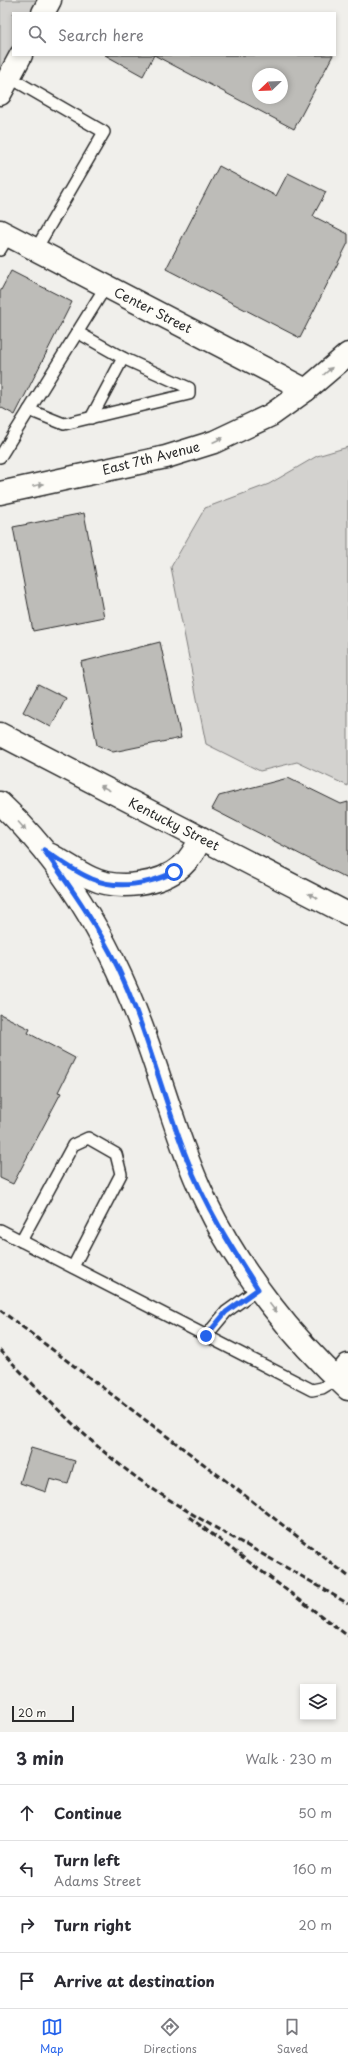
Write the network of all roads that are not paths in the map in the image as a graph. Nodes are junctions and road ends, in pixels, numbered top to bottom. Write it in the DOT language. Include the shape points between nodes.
graph roads {
  1 [pos="50,0"];
  2 [pos="44,12"];
  3 [pos="20,56"];
  4 [pos="5,86"];
  5 [pos="3,238"];
  6 [pos="36,249"];
  7 [pos="106,286"];
  8 [pos="77,332"];
  9 [pos="348,354"];
  10 [pos="123,358"];
  11 [pos="306,390"];
  12 [pos="29,410"];
  13 [pos="91,418"];
  14 [pos="1,453"];
  15 [pos="0,493"];
  16 [pos="0,734"];
  17 [pos="0,803"];
  18 [pos="201,838"];
  19 [pos="44,850"];
  20 [pos="348,914"];
  21 [pos="0,1230"];
  22 [pos="21,1241"];
  23 [pos="73,1267"];
  24 [pos="258,1289"];
  25 [pos="206,1336"];
  26 [pos="344,1378"];
  1 -- 2 [label="main road"];
  3 -- 4 [label="main road"];
  4 -- 6 [label="lane" via="104,132"];
  5 -- 6 [label="main road, Center Street"];
  6 -- 7 [label="main road, Center Street"];
  7 -- 8 [label="lane"];
  7 -- 11 [label="main road, Center Street"];
  8 -- 10 [label="lane"];
  8 -- 12 [label="lane"];
  11 -- 9 [label="main road, East 7th Avenue, one-way"];
  10 -- 13 [label="lane"];
  10 -- 13 [label="lane" via="189,388 189,394"];
  15 -- 11 [label="main road, East 7th Avenue, one-way" via="166,457 214,442 270,415"];
  12 -- 13 [label="lane" via="64,424"];
  12 -- 14 [label="lane"];
  18 -- 16 [label="main road, Kentucky Street, one-way"];
  17 -- 19 [label="main road, one-way"];
  18 -- 19 [label="main road" via="193,854 174,872 131,884 112,884 92,879"];
  20 -- 18 [label="main road, Kentucky Street, one-way"];
  19 -- 24 [label="main road" via="81,902 118,968 144,1033 187,1158 206,1203"];
  21 -- 22 [label="lane"];
  22 -- 23 [label="lane"];
  22 -- 23 [label="lane" via="73,1145 88,1138 116,1154 121,1174"];
  23 -- 25 [label="lane"];
  24 -- 25 [label="lane" via="226,1312"];
  24 -- 26 [label="main road, one-way" via="277,1314"];
  25 -- 26 [label="lane" via="312,1390"];
}
